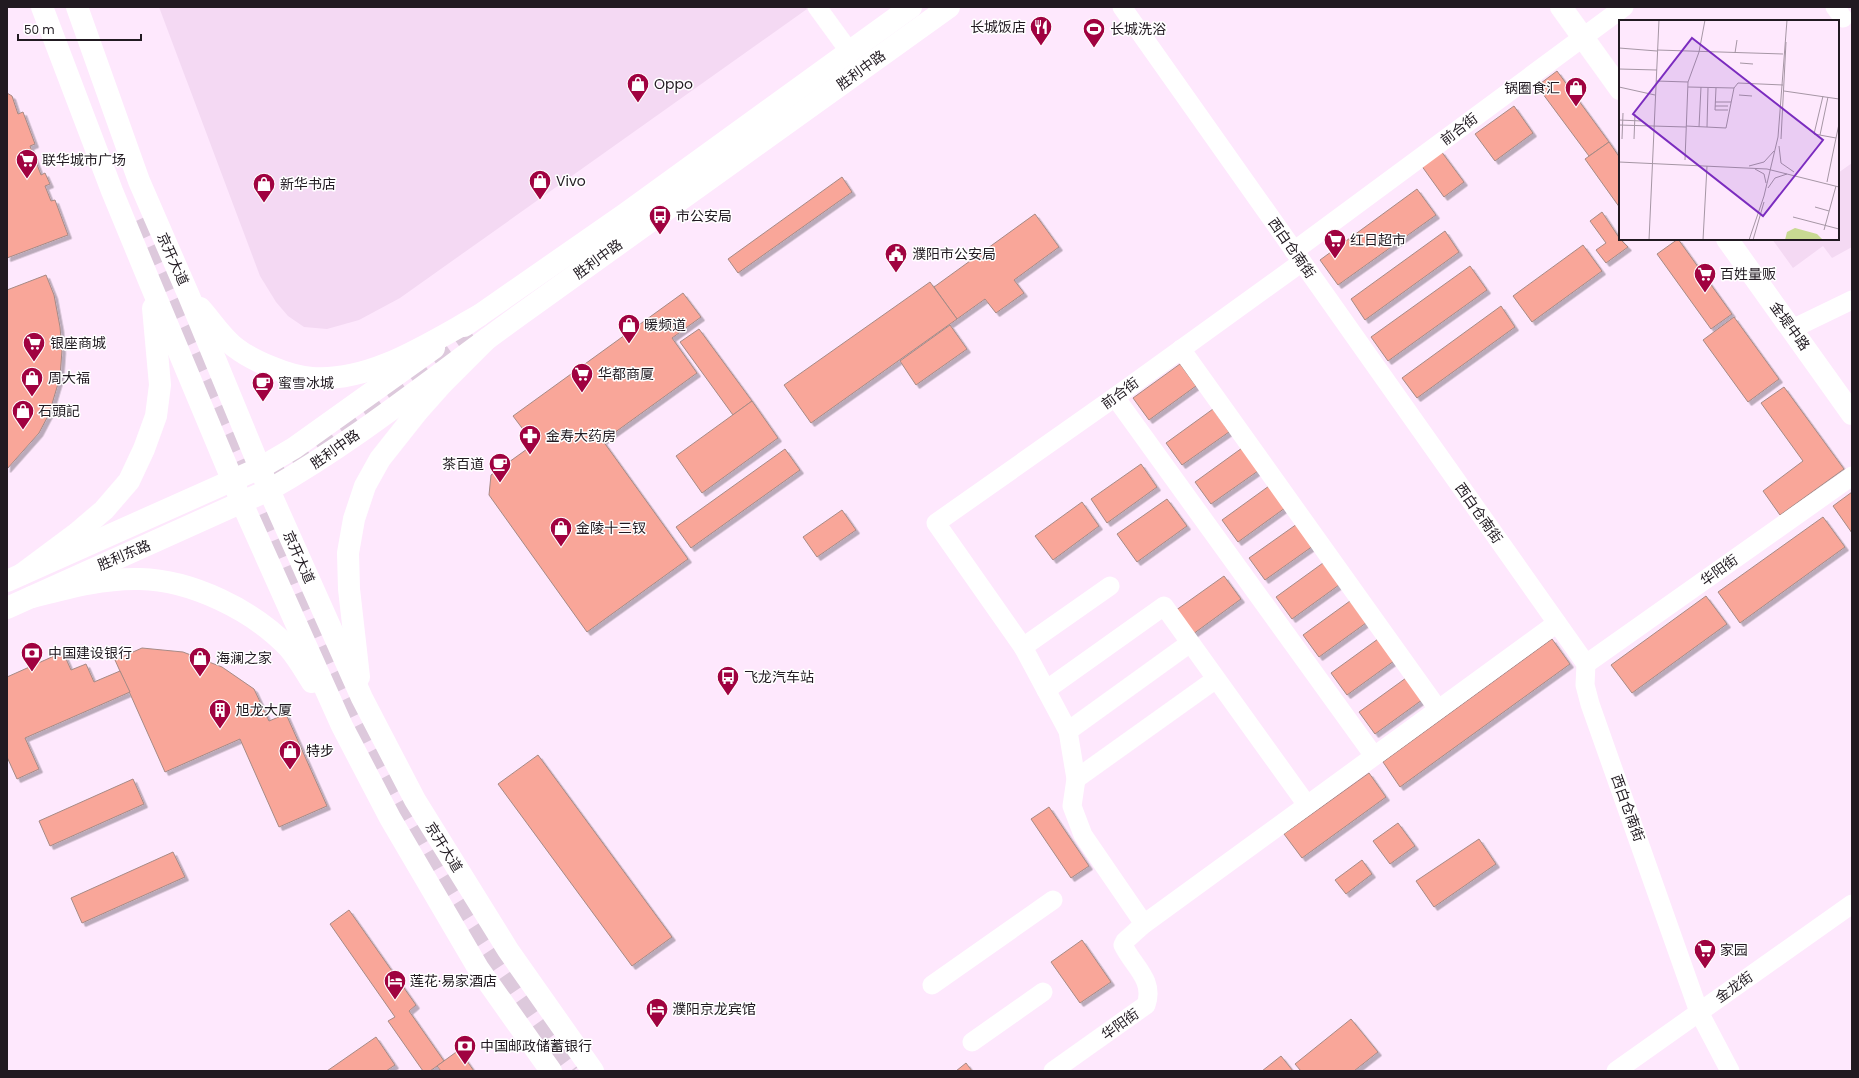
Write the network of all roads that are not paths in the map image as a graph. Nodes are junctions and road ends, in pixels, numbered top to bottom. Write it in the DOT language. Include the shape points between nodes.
graph roads {
  1 [pos="42,7"];
  2 [pos="77,7"];
  3 [pos="817,7"];
  4 [pos="911,7"];
  5 [pos="949,7"];
  6 [pos="1122,7"];
  7 [pos="1561,7"];
  8 [pos="1624,7"];
  9 [pos="1582,37"];
  10 [pos="849,51"];
  11 [pos="1619,88"];
  12 [pos="1728,240"];
  13 [pos="1298,257"];
  14 [pos="150,282"];
  15 [pos="189,296"];
  16 [pos="1852,300"];
  17 [pos="480,315"];
  18 [pos="1792,329"];
  19 [pos="487,339"];
  20 [pos="1181,349"];
  21 [pos="1115,397"];
  22 [pos="1852,414"];
  23 [pos="260,468"];
  24 [pos="1852,476"];
  25 [pos="233,481"];
  26 [pos="269,490"];
  27 [pos="242,503"];
  28 [pos="15,578"];
  29 [pos="1110,586"];
  30 [pos="32,598"];
  31 [pos="7,608"];
  32 [pos="1557,623"];
  33 [pos="1190,643"];
  34 [pos="1023,647"];
  35 [pos="1586,664"];
  36 [pos="1216,679"];
  37 [pos="1046,690"];
  38 [pos="362,698"];
  39 [pos="1438,709"];
  40 [pos="342,726"];
  41 [pos="1068,731"];
  42 [pos="1374,756"];
  43 [pos="1076,779"];
  44 [pos="1307,805"];
  45 [pos="1053,900"];
  46 [pos="1852,904"];
  47 [pos="1144,924"];
  48 [pos="932,985"];
  49 [pos="1043,992"];
  50 [pos="1699,1012"];
  51 [pos="972,1042"];
  52 [pos="551,1071"];
  53 [pos="593,1071"];
  54 [pos="1053,1071"];
  55 [pos="1616,1071"];
  56 [pos="1730,1071"];
  1 -- 14 [label="main road, 京开大道" via="112,191"];
  2 -- 15 [label="main road, 京开大道" via="139,181"];
  3 -- 10 [label="street"];
  4 -- 10 [label="main road, 胜利中路"];
  5 -- 19 [label="main road, 胜利中路"];
  6 -- 13 [label="street, 西白仓南街"];
  7 -- 9 [label="main road"];
  8 -- 9 [label="street, 前合街"];
  9 -- 11 [label="main road"];
  9 -- 13 [label="street, 前合街"];
  10 -- 17 [label="main road, 胜利中路" via="625,214"];
  12 -- 18 [label="main road, 金堤中路"];
  13 -- 20 [label="street, 前合街"];
  13 -- 32 [label="street, 西白仓南街"];
  14 -- 25 [label="main road, 京开大道"];
  14 -- 28 [label="main road" via="160,385 156,416 144,449 129,481 104,510"];
  15 -- 17 [label="main road" via="235,348 261,363 284,372 311,378 344,376 381,366 421,348"];
  15 -- 23 [label="main road, 京开大道"];
  16 -- 18 [label="street"];
  17 -- 23 [label="main road, 胜利中路" via="294,448"];
  18 -- 22 [label="main road, 金堤中路"];
  19 -- 26 [label="main road, 胜利中路" via="387,413 301,472"];
  19 -- 38 [label="main road" via="418,411 380,459 365,486 354,519 348,553 352,625"];
  20 -- 21 [label="street, 前合街"];
  20 -- 39 [label="street"];
  21 -- 34 [label="street, 前合街" via="936,523"];
  21 -- 42 [label="street"];
  23 -- 25 [label="main road, 胜利中路"];
  23 -- 26 [label="main road, 京开大道"];
  24 -- 35 [label="street, 华阳街"];
  25 -- 27 [label="main road, 京开大道"];
  25 -- 28 [label="main road, 胜利东路"];
  26 -- 27 [label="main road, 胜利中路"];
  26 -- 38 [label="main road, 京开大道"];
  27 -- 30 [label="main road, 胜利东路" via="81,573"];
  27 -- 40 [label="main road, 京开大道"];
  29 -- 34 [label="street"];
  30 -- 31 [label="main road, 胜利东路"];
  30 -- 40 [label="main road" via="75,586 140,579 208,593 268,628 289,648"];
  32 -- 35 [label="street, 西白仓南街"];
  32 -- 39 [label="street"];
  33 -- 36 [label="street"];
  33 -- 37 [label="street" via="1164,606"];
  33 -- 41 [label="street"];
  34 -- 37 [label="street"];
  35 -- 50 [label="street, 西白仓南街" via="1585,685 1590,704"];
  36 -- 43 [label="street"];
  36 -- 44 [label="street"];
  37 -- 41 [label="street"];
  38 -- 53 [label="main road, 京开大道" via="415,800 508,950"];
  39 -- 42 [label="street"];
  40 -- 52 [label="main road, 京开大道" via="390,818 474,961"];
  41 -- 43 [label="street"];
  42 -- 44 [label="street"];
  43 -- 47 [label="street" via="1072,806 1083,835"];
  44 -- 47 [label="street"];
  45 -- 48 [label="street"];
  46 -- 50 [label="street, 金龙街"];
  47 -- 54 [label="street, 华阳街" via="1123,945 1147,984 1149,996 1146,1005"];
  49 -- 51 [label="street"];
  50 -- 55 [label="street, 金龙街"];
  50 -- 56 [label="street, 西白仓南街"];
}
